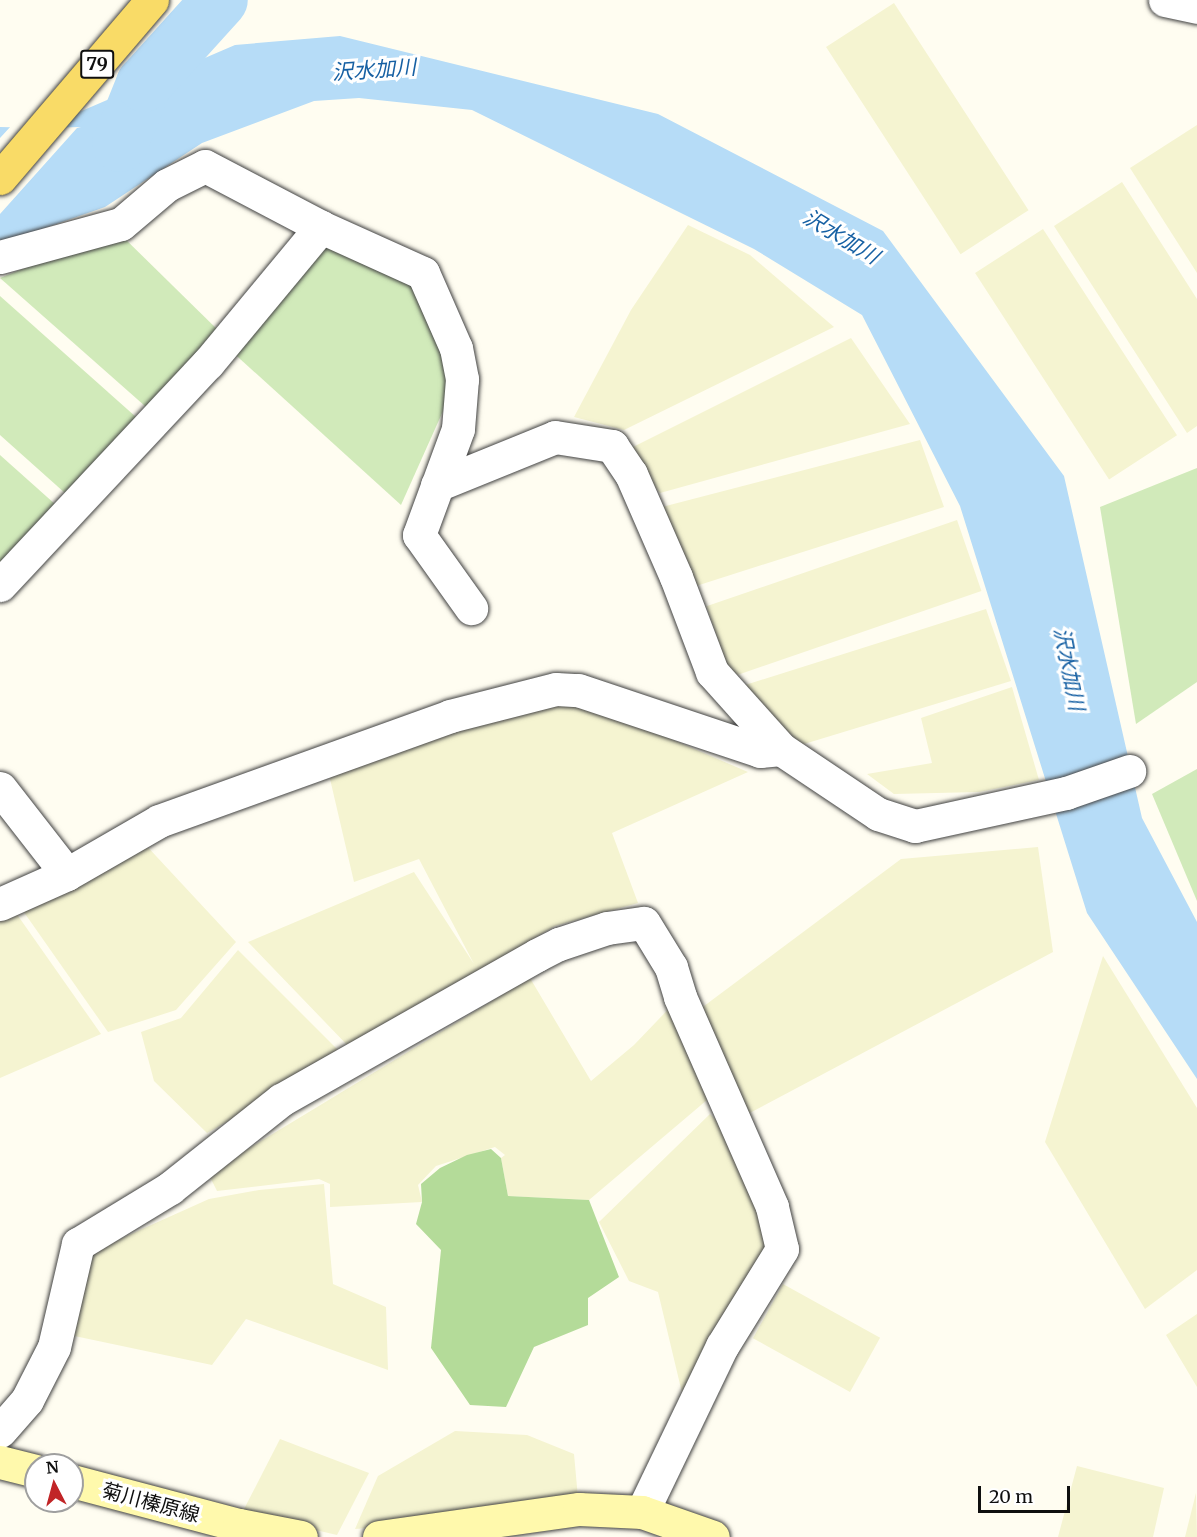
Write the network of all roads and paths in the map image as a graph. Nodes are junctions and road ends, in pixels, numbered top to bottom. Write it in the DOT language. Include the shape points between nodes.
graph roads {
  1 [pos="152,0"];
  2 [pos="1165,0"];
  3 [pos="1197,7"];
  4 [pos="0,178"];
  5 [pos="321,227"];
  6 [pos="0,257"];
  7 [pos="437,485"];
  8 [pos="0,585"];
  9 [pos="471,608"];
  10 [pos="781,749"];
  11 [pos="1128,772"];
  12 [pos="0,788"];
  13 [pos="67,874"];
  14 [pos="0,904"];
  15 [pos="0,1431"];
  16 [pos="0,1461"];
  17 [pos="24,1468"];
  18 [pos="84,1484"];
  19 [pos="642,1512"];
  20 [pos="301,1537"];
  21 [pos="379,1537"];
  22 [pos="713,1537"];
  1 -- 4 [label="main road, 79"];
  2 -- 3 [label="street"];
  5 -- 6 [label="street" via="205,166 167,185 121,224"];
  5 -- 7 [label="street" via="423,273 456,348 462,379 458,429"];
  5 -- 8 [label="street" via="208,363"];
  7 -- 9 [label="street" via="419,535"];
  7 -- 10 [label="street" via="555,437 612,446 631,474 712,672"];
  10 -- 11 [label="street" via="878,814 915,826 1066,793"];
  10 -- 13 [label="street" via="760,751 578,690 556,689 450,716 159,821"];
  12 -- 13 [label="street"];
  13 -- 14 [label="street"];
  15 -- 19 [label="street" via="27,1400 54,1347 78,1244 170,1188 280,1100 559,944 607,928 644,923 671,967 772,1207 782,1249 722,1346"];
  16 -- 17 [label="main road"];
  18 -- 20 [label="main road, 菊川榛原線" via="239,1525"];
  19 -- 21 [label="main road" via="579,1509"];
  19 -- 22 [label="main road"];
}
